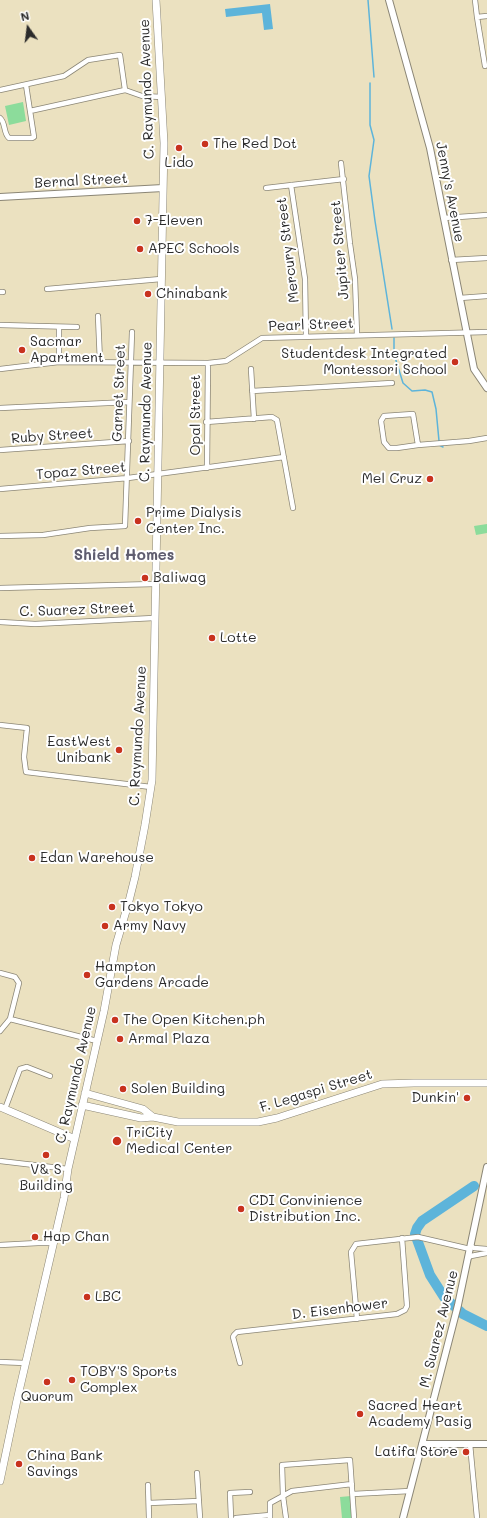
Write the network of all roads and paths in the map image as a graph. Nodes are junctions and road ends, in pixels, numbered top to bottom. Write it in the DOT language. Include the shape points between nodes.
graph roads {
  1 [pos="156,0"];
  2 [pos="389,0"];
  3 [pos="475,0"];
  4 [pos="487,16"];
  5 [pos="476,17"];
  6 [pos="485,66"];
  7 [pos="26,85"];
  8 [pos="0,90"];
  9 [pos="125,90"];
  10 [pos="162,98"];
  11 [pos="30,111"];
  12 [pos="0,118"];
  13 [pos="341,163"];
  14 [pos="344,179"];
  15 [pos="291,185"];
  16 [pos="163,188"];
  17 [pos="266,188"];
  18 [pos="0,197"];
  19 [pos="487,214"];
  20 [pos="444,218"];
  21 [pos="487,258"];
  22 [pos="452,260"];
  23 [pos="161,280"];
  24 [pos="47,289"];
  25 [pos="487,296"];
  26 [pos="460,298"];
  27 [pos="98,316"];
  28 [pos="0,325"];
  29 [pos="60,326"];
  30 [pos="77,327"];
  31 [pos="132,332"];
  32 [pos="487,332"];
  33 [pos="466,333"];
  34 [pos="357,335"];
  35 [pos="306,336"];
  36 [pos="59,362"];
  37 [pos="100,362"];
  38 [pos="160,362"];
  39 [pos="130,363"];
  40 [pos="208,363"];
  41 [pos="0,369"];
  42 [pos="251,369"];
  43 [pos="392,383"];
  44 [pos="487,388"];
  45 [pos="252,391"];
  46 [pos="129,402"];
  47 [pos="0,408"];
  48 [pos="254,418"];
  49 [pos="206,422"];
  50 [pos="487,438"];
  51 [pos="129,441"];
  52 [pos="418,445"];
  53 [pos="0,450"];
  54 [pos="284,457"];
  55 [pos="207,468"];
  56 [pos="157,475"];
  57 [pos="128,478"];
  58 [pos="0,489"];
  59 [pos="293,508"];
  60 [pos="0,536"];
  61 [pos="155,584"];
  62 [pos="0,588"];
  63 [pos="154,618"];
  64 [pos="0,622"];
  65 [pos="0,725"];
  66 [pos="151,787"];
  67 [pos="0,973"];
  68 [pos="10,1019"];
  69 [pos="0,1031"];
  70 [pos="97,1040"];
  71 [pos="50,1076"];
  72 [pos="487,1083"];
  73 [pos="85,1093"];
  74 [pos="82,1105"];
  75 [pos="3,1108"];
  76 [pos="153,1117"];
  77 [pos="75,1138"];
  78 [pos="0,1160"];
  79 [pos="68,1169"];
  80 [pos="486,1174"];
  81 [pos="402,1238"];
  82 [pos="54,1243"];
  83 [pos="0,1245"];
  84 [pos="471,1247"];
  85 [pos="487,1249"];
  86 [pos="487,1253"];
  87 [pos="468,1258"];
  88 [pos="357,1318"];
  89 [pos="0,1362"];
  90 [pos="25,1363"];
  91 [pos="240,1363"];
  92 [pos="422,1444"];
  93 [pos="470,1444"];
  94 [pos="487,1444"];
  95 [pos="2,1464"];
  96 [pos="196,1473"];
  97 [pos="0,1481"];
  98 [pos="148,1484"];
  99 [pos="352,1484"];
  100 [pos="410,1491"];
  101 [pos="250,1492"];
  102 [pos="353,1494"];
  103 [pos="283,1496"];
  104 [pos="199,1501"];
  105 [pos="149,1503"];
  106 [pos="270,1516"];
  107 [pos="149,1518"];
  108 [pos="200,1518"];
  109 [pos="231,1518"];
  110 [pos="236,1518"];
  111 [pos="286,1518"];
  112 [pos="354,1518"];
  113 [pos="404,1518"];
  114 [pos="477,1518"];
  1 -- 10 [label="main road, C. Raymundo Avenue"];
  2 -- 20 [label="street, Jenny's Avenue" via="430,148"];
  3 -- 5 [label="street"];
  4 -- 5 [label="street"];
  5 -- 6 [label="street"];
  7 -- 8 [label="street"];
  7 -- 9 [label="street" via="64,76 88,60 120,54"];
  7 -- 11 [label="street"];
  9 -- 10 [label="street" via="142,96"];
  9 -- 11 [label="street"];
  10 -- 16 [label="main road, C. Raymundo Avenue"];
  11 -- 12 [label="street" via="34,135 32,138 9,138"];
  13 -- 14 [label="street, Jupiter Street"];
  14 -- 15 [label="street, Mercury Street"];
  14 -- 34 [label="street, Jupiter Street" via="355,278"];
  15 -- 17 [label="street, Mercury Street"];
  15 -- 35 [label="street, Mercury Street" via="305,279"];
  16 -- 18 [label="street, Bernal Street"];
  16 -- 23 [label="main road, C. Raymundo Avenue"];
  19 -- 20 [label="street"];
  20 -- 22 [label="street, Jenny's Avenue"];
  21 -- 22 [label="street"];
  22 -- 26 [label="street, Jenny's Avenue"];
  23 -- 24 [label="street"];
  23 -- 38 [label="main road, C. Raymundo Avenue"];
  25 -- 26 [label="street"];
  26 -- 33 [label="street, Jenny's Avenue"];
  27 -- 37 [label="street"];
  28 -- 29 [label="street"];
  29 -- 30 [label="street"];
  29 -- 36 [label="street"];
  31 -- 39 [label="street, Garnet Street"];
  32 -- 33 [label="street, Pearl Street"];
  33 -- 34 [label="street, Pearl Street"];
  33 -- 44 [label="street, Jenny's Avenue" via="474,369"];
  34 -- 35 [label="street, Pearl Street"];
  35 -- 40 [label="street, Pearl Street" via="262,338 226,361"];
  36 -- 37 [label="street, Pearl Street"];
  36 -- 41 [label="street, Pearl Street"];
  37 -- 39 [label="street, Pearl Street"];
  38 -- 39 [label="street, Pearl Street"];
  38 -- 40 [label="street, Pearl Street"];
  38 -- 56 [label="main road, C. Raymundo Avenue"];
  39 -- 46 [label="street, Garnet Street"];
  40 -- 49 [label="street, Opal Street"];
  42 -- 45 [label="street"];
  43 -- 45 [label="street"];
  45 -- 48 [label="street"];
  46 -- 47 [label="street"];
  46 -- 51 [label="street, Garnet Street"];
  48 -- 49 [label="street"];
  48 -- 54 [label="street" via="272,417 277,420"];
  49 -- 55 [label="street, Opal Street"];
  50 -- 52 [label="street"];
  51 -- 53 [label="street, Ruby Street"];
  51 -- 57 [label="street, Garnet Street"];
  52 -- 52 [label="street" via="388,448 384,442 381,422 384,416 413,414"];
  54 -- 55 [label="street, Topaz Street"];
  54 -- 59 [label="street"];
  55 -- 56 [label="street, Topaz Street"];
  56 -- 57 [label="street, Topaz Street"];
  56 -- 61 [label="main road, C. Raymundo Avenue"];
  57 -- 58 [label="street, Topaz Street"];
  57 -- 60 [label="street, Garnet Street" via="125,526 43,535"];
  61 -- 62 [label="street"];
  61 -- 63 [label="main road, C. Raymundo Avenue"];
  63 -- 64 [label="street, C. Suarez Street" via="29,624"];
  63 -- 66 [label="main road, C. Raymundo Avenue"];
  65 -- 66 [label="street" via="27,728 24,757 26,772"];
  66 -- 70 [label="main road, C. Raymundo Avenue" via="136,870 117,938"];
  67 -- 68 [label="street" via="17,978 19,985"];
  68 -- 69 [label="street"];
  68 -- 70 [label="street"];
  70 -- 73 [label="main road, C. Raymundo Avenue"];
  71 -- 75 [label="street" via="27,1067 20,1069"];
  72 -- 76 [label="main road, F. Legaspi Street" via="382,1084 258,1122 178,1122"];
  73 -- 74 [label="main road, C. Raymundo Avenue"];
  73 -- 76 [label="main road, F. Legaspi Street" via="143,1110"];
  74 -- 76 [label="main road, F. Legaspi Street" via="142,1118"];
  74 -- 77 [label="main road, C. Raymundo Avenue"];
  75 -- 77 [label="main road"];
  77 -- 79 [label="main road, C. Raymundo Avenue"];
  78 -- 79 [label="street"];
  79 -- 82 [label="main road, C. Raymundo Avenue"];
  80 -- 84 [label="street, M. Suarez Avenue"];
  81 -- 84 [label="street" via="418,1236"];
  81 -- 88 [label="street" via="356,1244 353,1247 351,1252"];
  81 -- 88 [label="street, D. Eisenhower" via="407,1308 397,1314"];
  82 -- 83 [label="street"];
  82 -- 90 [label="main road, C. Raymundo Avenue"];
  84 -- 85 [label="street"];
  84 -- 87 [label="street, M. Suarez Avenue"];
  86 -- 87 [label="street"];
  87 -- 92 [label="street, M. Suarez Avenue"];
  88 -- 91 [label="street, D. Eisenhower" via="237,1332 233,1337"];
  89 -- 90 [label="street"];
  90 -- 95 [label="main road, C. Raymundo Avenue"];
  92 -- 93 [label="street"];
  92 -- 100 [label="street, M. Suarez Avenue"];
  93 -- 94 [label="street"];
  93 -- 114 [label="street"];
  95 -- 97 [label="main road, C. Raymundo Avenue"];
  96 -- 104 [label="street"];
  98 -- 105 [label="street"];
  99 -- 102 [label="street"];
  99 -- 103 [label="street" via="292,1491"];
  99 -- 103 [label="street" via="350,1460 283,1464"];
  100 -- 102 [label="street"];
  100 -- 113 [label="street, M. Suarez Avenue"];
  101 -- 109 [label="street" via="230,1493"];
  102 -- 112 [label="street"];
  103 -- 106 [label="street" via="270,1504"];
  103 -- 111 [label="street"];
  104 -- 105 [label="street"];
  104 -- 108 [label="street"];
  105 -- 107 [label="street"];
  106 -- 110 [label="street"];
}
